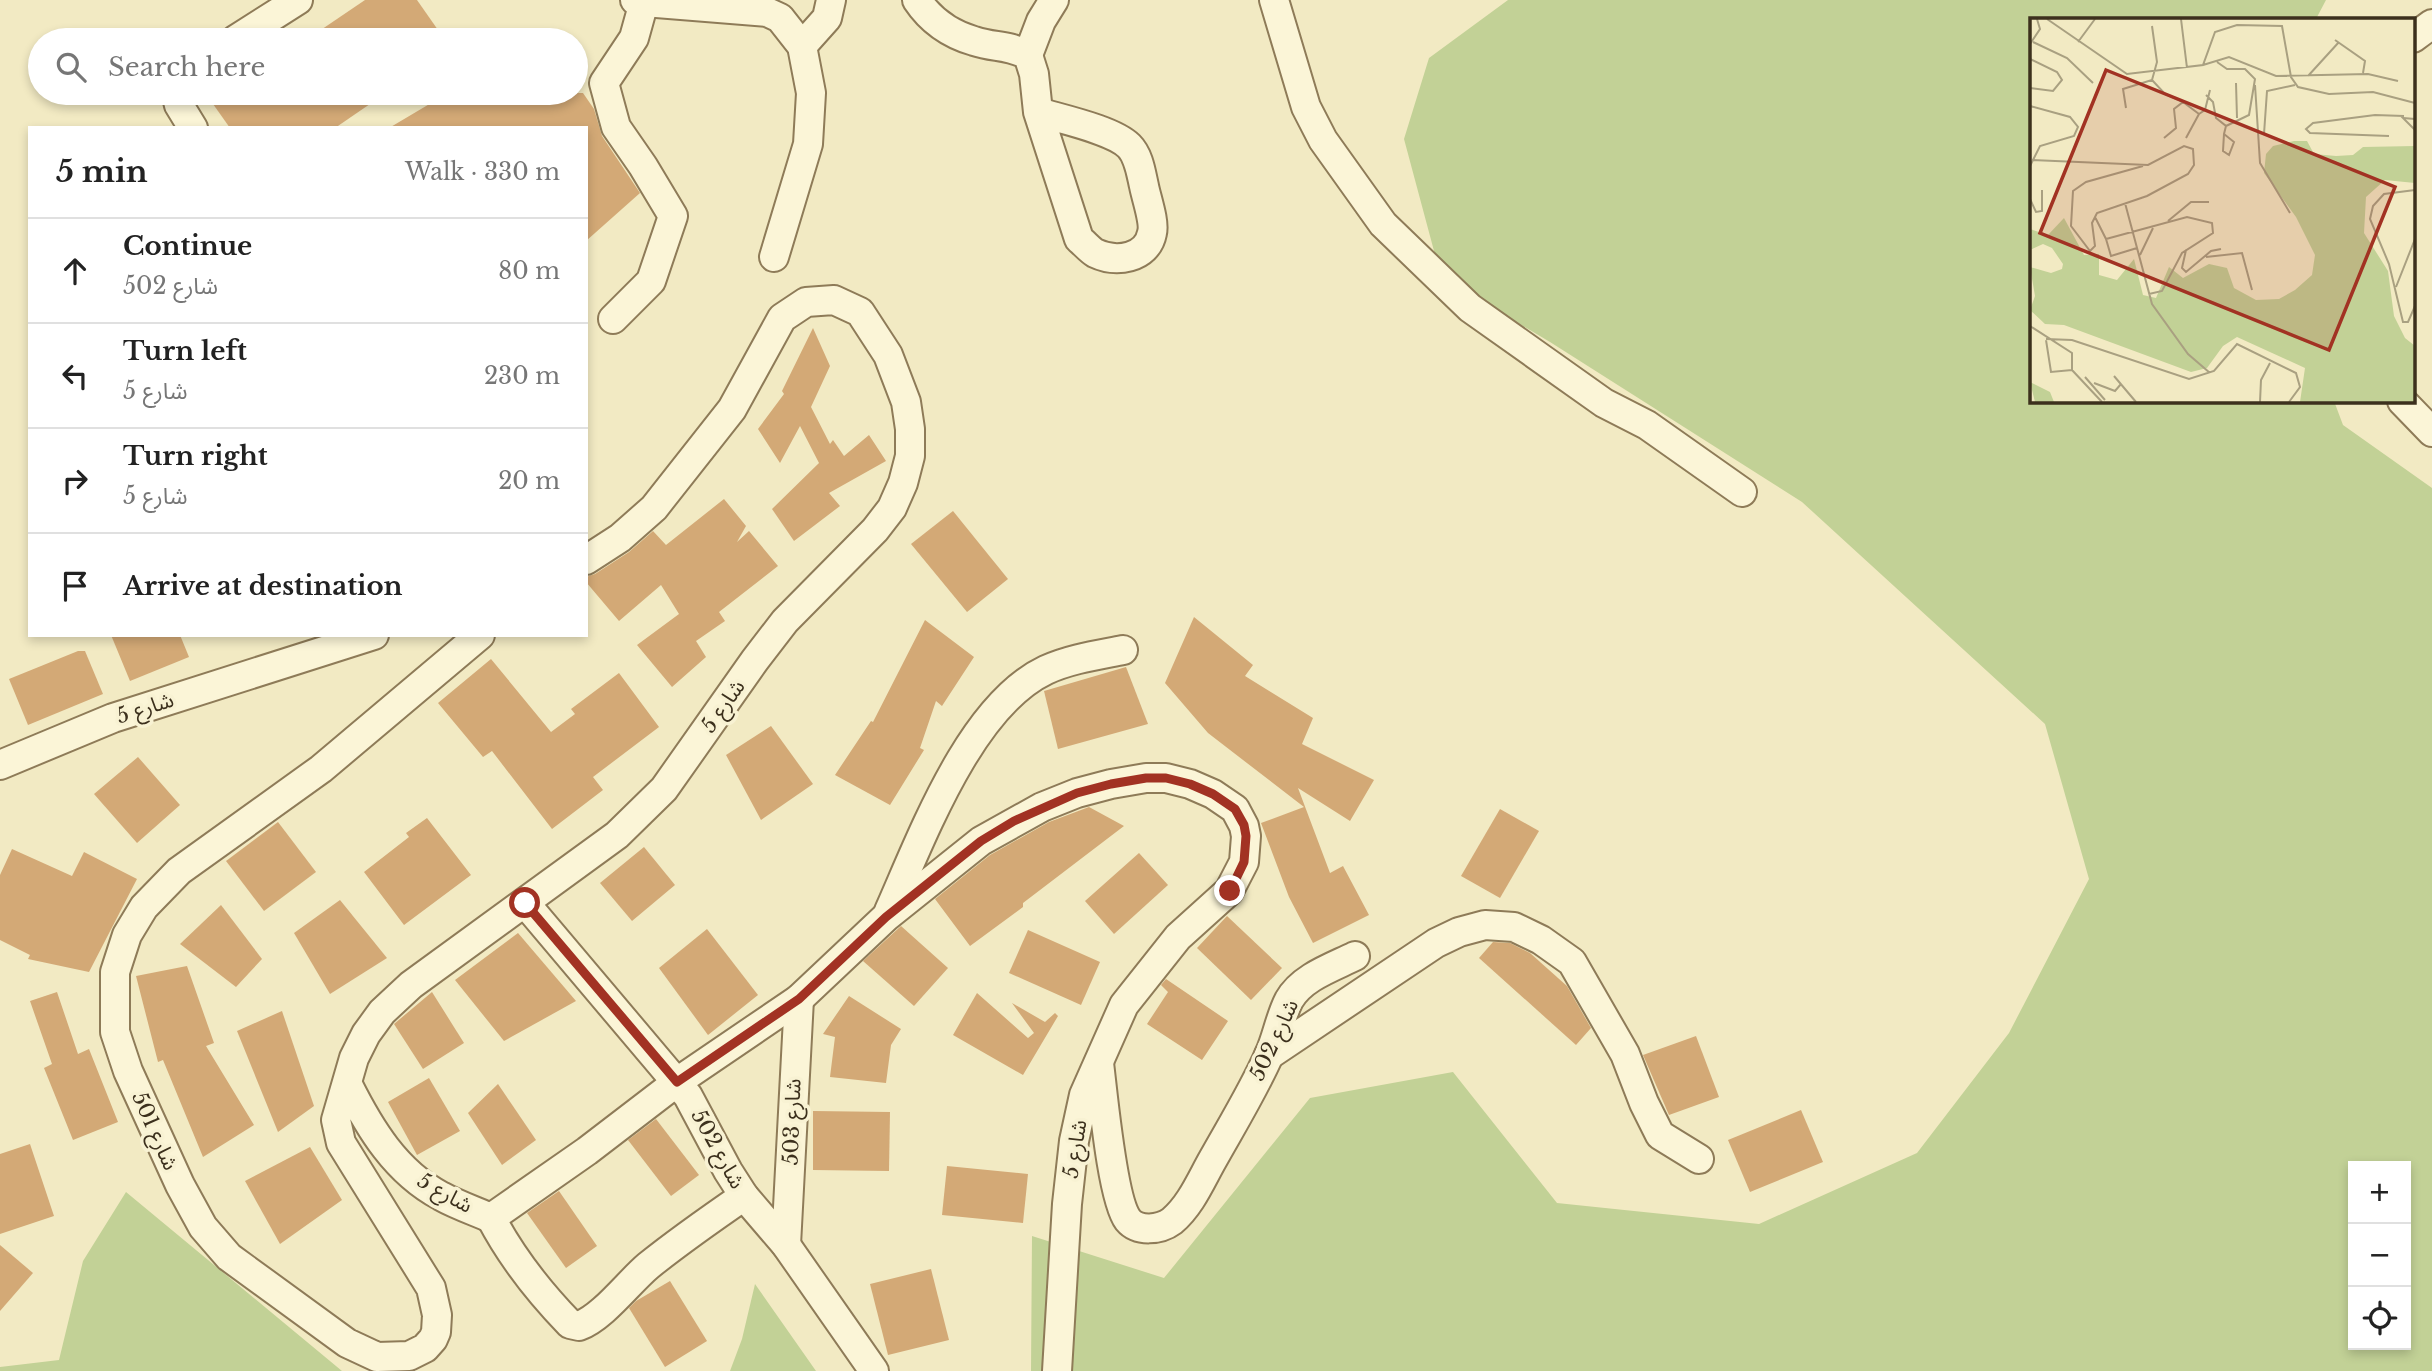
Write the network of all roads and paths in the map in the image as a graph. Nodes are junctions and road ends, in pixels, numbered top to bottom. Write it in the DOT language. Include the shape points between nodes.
graph roads {
  1 [pos="299,0"];
  2 [pos="831,0"];
  3 [pos="917,0"];
  4 [pos="1054,0"];
  5 [pos="1274,0"];
  6 [pos="639,1"];
  7 [pos="2432,24"];
  8 [pos="254,28"];
  9 [pos="2414,36"];
  10 [pos="802,46"];
  11 [pos="1028,55"];
  12 [pos="178,105"];
  13 [pos="1038,113"];
  14 [pos="192,126"];
  15 [pos="774,257"];
  16 [pos="613,319"];
  17 [pos="2403,402"];
  18 [pos="2432,432"];
  19 [pos="1742,492"];
  20 [pos="588,559"];
  21 [pos="368,637"];
  22 [pos="478,637"];
  23 [pos="1124,650"];
  24 [pos="0,765"];
  25 [pos="525,903"];
  26 [pos="886,917"];
  27 [pos="1355,956"];
  28 [pos="799,999"];
  29 [pos="1269,1055"];
  30 [pos="1099,1063"];
  31 [pos="677,1082"];
  32 [pos="348,1085"];
  33 [pos="1699,1159"];
  34 [pos="744,1196"];
  35 [pos="491,1218"];
  36 [pos="786,1245"];
  37 [pos="874,1371"];
  38 [pos="1057,1371"];
  1 -- 8 [label="street"];
  2 -- 10 [label="street" via="827,18"];
  3 -- 11 [label="street" via="937,25"];
  4 -- 11 [label="street"];
  5 -- 19 [label="street" via="1306,107 1323,140 1383,224 1470,308 1604,403 1647,425"];
  6 -- 10 [label="street" via="767,12 780,18"];
  6 -- 16 [label="street" via="634,38 604,82 616,127 673,216 651,281"];
  7 -- 9 [label="street"];
  10 -- 15 [label="street" via="811,93 807,144"];
  11 -- 13 [label="street"];
  12 -- 14 [label="street"];
  13 -- 13 [label="street" via="1079,239 1095,253 1117,259 1134,256 1147,246 1153,231 1140,166 1131,147 1121,139"];
  17 -- 18 [label="street"];
  20 -- 25 [label="street, شارع 5" via="654,508 732,409 782,318 806,302 834,300 860,312 888,355 906,402 910,456 892,508 785,621 664,789 617,835"];
  21 -- 24 [label="street, شارع 5" via="113,718"];
  22 -- 32 [label="street, شارع 501" via="321,769 179,871 144,907 127,935 115,972 115,1032 128,1071 203,1227 244,1269 347,1343 377,1357 409,1356 432,1339 436,1305 341,1143 336,1121"];
  23 -- 26 [label="street" via="1045,670 999,706 952,776"];
  25 -- 31 [label="street, شارع 502"];
  25 -- 32 [label="street, شارع 5" via="398,996 366,1034"];
  26 -- 28 [label="street, شارع 5"];
  26 -- 30 [label="street, شارع 5" via="981,841 1077,793 1166,778 1213,794 1235,809 1246,836 1244,862 1230,891 1178,937 1124,1005"];
  27 -- 29 [label="street, شارع 502" via="1304,983 1290,999"];
  28 -- 31 [label="street, شارع 5"];
  28 -- 36 [label="street, شارع 503"];
  29 -- 30 [label="street, شارع 502" via="1187,1204 1174,1219 1155,1228 1134,1225 1122,1208"];
  29 -- 33 [label="street" via="1436,943 1485,925 1514,927 1573,962 1625,1054 1660,1135"];
  30 -- 38 [label="street, شارع 5" via="1084,1096 1074,1141"];
  31 -- 34 [label="street, شارع 502"];
  31 -- 35 [label="street, شارع 5"];
  32 -- 35 [label="street, شارع 5" via="398,1164 442,1197"];
  34 -- 35 [label="street" via="689,1234 579,1326 570,1324 533,1283"];
  34 -- 36 [label="street, شارع 502"];
  36 -- 37 [label="street, شارع 502"];
}
